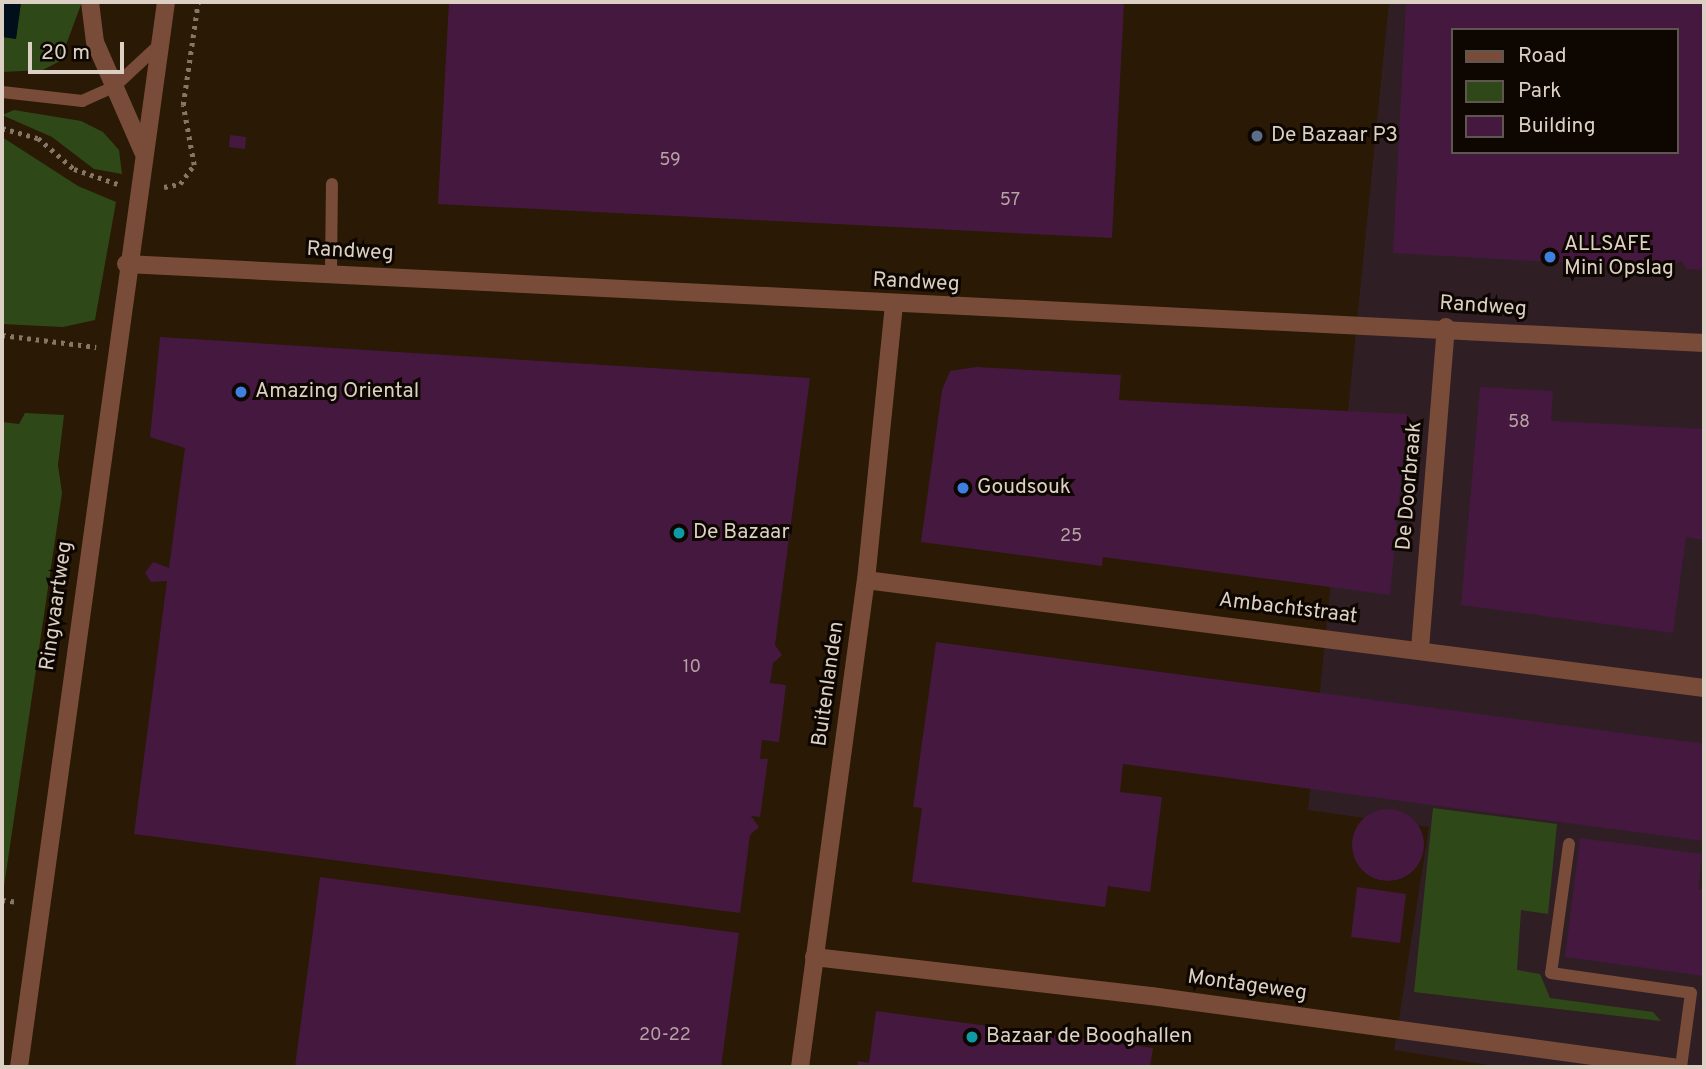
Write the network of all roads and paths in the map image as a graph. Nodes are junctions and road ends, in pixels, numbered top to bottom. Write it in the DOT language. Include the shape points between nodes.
graph roads {
  1 [pos="90,2"];
  2 [pos="166,2"];
  3 [pos="159,45"];
  4 [pos="115,86"];
  5 [pos="2,92"];
  6 [pos="142,152"];
  7 [pos="332,184"];
  8 [pos="126,264"];
  9 [pos="331,274"];
  10 [pos="894,305"];
  11 [pos="1446,327"];
  12 [pos="2,335"];
  13 [pos="1704,343"];
  14 [pos="114,350"];
  15 [pos="866,580"];
  16 [pos="1420,649"];
  17 [pos="1704,688"];
  18 [pos="1569,844"];
  19 [pos="814,957"];
  20 [pos="19,1067"];
  21 [pos="800,1067"];
  22 [pos="1673,1067"];
  23 [pos="1681,1067"];
  1 -- 4 [label="street" via="95,42"];
  2 -- 3 [label="street, Ringvaartweg"];
  3 -- 4 [label="lane"];
  3 -- 6 [label="street, Ringvaartweg"];
  4 -- 5 [label="lane" via="82,102"];
  4 -- 6 [label="street"];
  6 -- 8 [label="street, Ringvaartweg"];
  7 -- 9 [label="lane"];
  8 -- 9 [label="street, Randweg"];
  8 -- 14 [label="street, Ringvaartweg"];
  9 -- 10 [label="street, Randweg"];
  10 -- 11 [label="street, Randweg"];
  10 -- 15 [label="street, Buitenlanden"];
  11 -- 13 [label="street, Randweg"];
  11 -- 16 [label="street, De Doorbraak"];
  12 -- 14 [label="path"];
  14 -- 20 [label="street, Ringvaartweg"];
  15 -- 16 [label="street, Ambachtstraat"];
  15 -- 19 [label="street, Buitenlanden"];
  16 -- 17 [label="street, Ambachtstraat"];
  18 -- 23 [label="lane" via="1551,973 1691,993"];
  19 -- 21 [label="street, Buitenlanden"];
  19 -- 22 [label="street, Montageweg" via="1151,996"];
}
